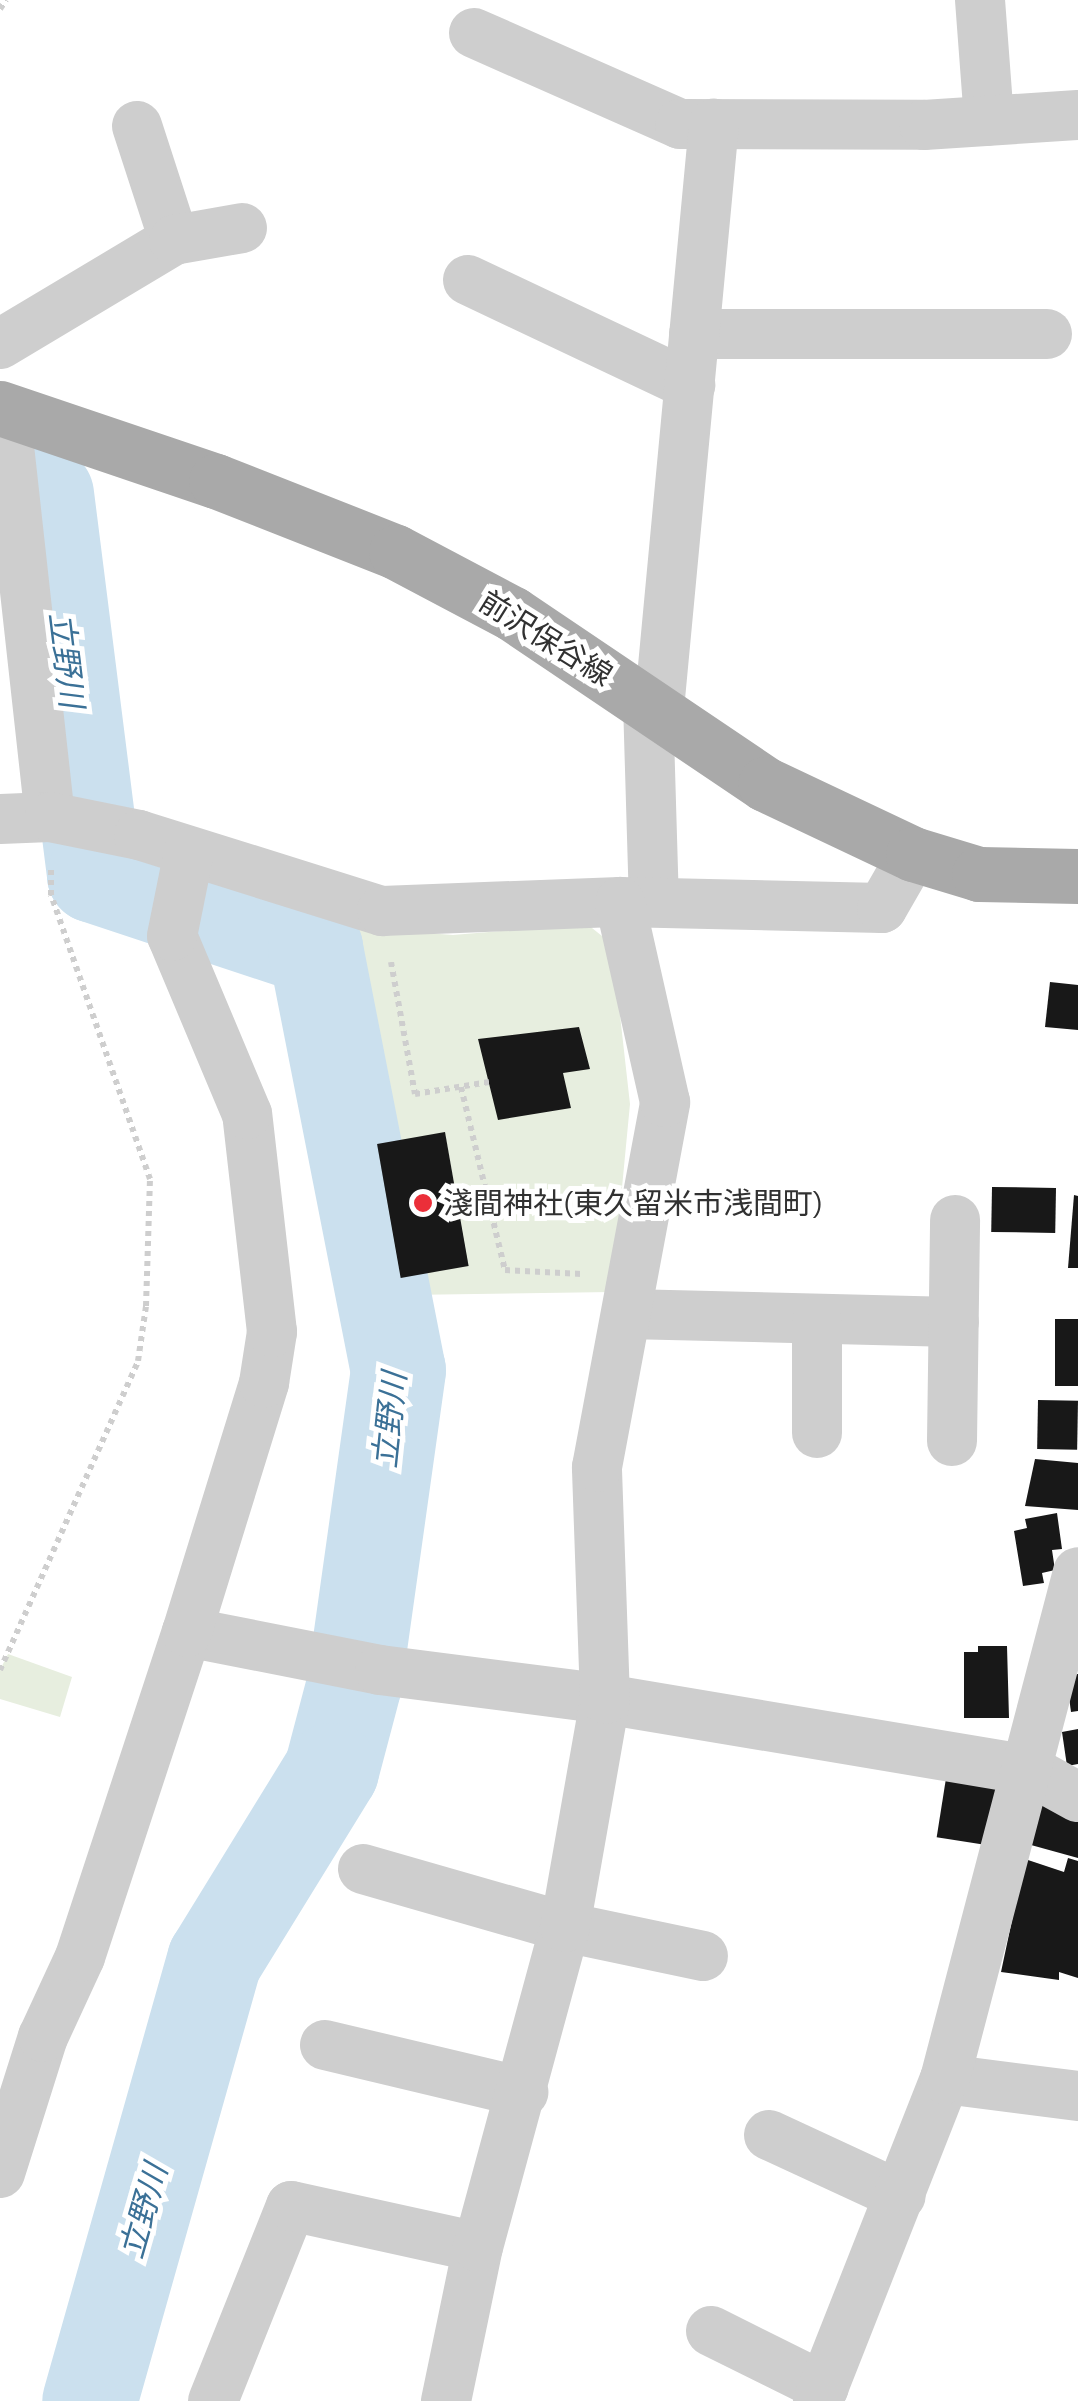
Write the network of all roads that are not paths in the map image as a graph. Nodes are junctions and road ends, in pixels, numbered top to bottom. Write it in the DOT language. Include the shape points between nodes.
graph roads {
  1 [pos="980,0"];
  2 [pos="474,33"];
  3 [pos="1078,116"];
  4 [pos="988,121"];
  5 [pos="714,124"];
  6 [pos="137,126"];
  7 [pos="242,228"];
  8 [pos="174,240"];
  9 [pos="468,280"];
  10 [pos="694,334"];
  11 [pos="1047,334"];
  12 [pos="7,340"];
  13 [pos="690,385"];
  14 [pos="2,408"];
  15 [pos="654,705"];
  16 [pos="58,818"];
  17 [pos="0,819"];
  18 [pos="913,854"];
  19 [pos="184,866"];
  20 [pos="1078,876"];
  21 [pos="637,902"];
  22 [pos="955,1220"];
  23 [pos="630,1296"];
  24 [pos="817,1320"];
  25 [pos="954,1322"];
  26 [pos="817,1433"];
  27 [pos="952,1441"];
  28 [pos="1076,1586"];
  29 [pos="187,1632"];
  30 [pos="604,1699"];
  31 [pos="1029,1770"];
  32 [pos="1078,1797"];
  33 [pos="363,1869"];
  34 [pos="565,1927"];
  35 [pos="703,1956"];
  36 [pos="325,2046"];
  37 [pos="944,2078"];
  38 [pos="523,2092"];
  39 [pos="1078,2096"];
  40 [pos="769,2135"];
  41 [pos="0,2172"];
  42 [pos="901,2196"];
  43 [pos="478,2247"];
  44 [pos="712,2330"];
  45 [pos="821,2394"];
  46 [pos="213,2401"];
  47 [pos="446,2401"];
  1 -- 4 [label="street"];
  2 -- 5 [label="street" via="680,124"];
  3 -- 4 [label="street"];
  4 -- 5 [label="street"];
  5 -- 10 [label="street"];
  6 -- 8 [label="street"];
  7 -- 8 [label="street"];
  8 -- 12 [label="street"];
  9 -- 13 [label="street"];
  10 -- 11 [label="street"];
  10 -- 13 [label="street"];
  13 -- 15 [label="street"];
  14 -- 15 [label="main road, 前沢保谷線" via="396,552 513,614"];
  14 -- 16 [label="street"];
  15 -- 18 [label="main road, 前沢保谷線" via="765,784"];
  15 -- 21 [label="street"];
  16 -- 17 [label="street"];
  16 -- 19 [label="street" via="139,834"];
  18 -- 20 [label="main road, 前沢保谷線" via="979,874"];
  18 -- 21 [label="street" via="882,908"];
  19 -- 21 [label="street" via="382,911"];
  19 -- 29 [label="street" via="172,936 247,1114 272,1332 264,1383"];
  21 -- 23 [label="street" via="666,1102"];
  22 -- 25 [label="street"];
  23 -- 24 [label="street"];
  23 -- 30 [label="street" via="598,1468"];
  24 -- 25 [label="street"];
  24 -- 26 [label="street"];
  25 -- 27 [label="street"];
  28 -- 31 [label="street"];
  29 -- 30 [label="street" via="380,1670"];
  29 -- 41 [label="street" via="80,1957 43,2037"];
  30 -- 31 [label="street"];
  30 -- 34 [label="street"];
  31 -- 32 [label="street"];
  31 -- 37 [label="street"];
  33 -- 34 [label="street"];
  34 -- 35 [label="street"];
  34 -- 38 [label="street"];
  36 -- 38 [label="street"];
  37 -- 39 [label="street"];
  37 -- 42 [label="street"];
  38 -- 43 [label="street"];
  40 -- 42 [label="street"];
  42 -- 45 [label="street"];
  43 -- 46 [label="street" via="291,2206"];
  43 -- 47 [label="street"];
  44 -- 45 [label="street"];
}
